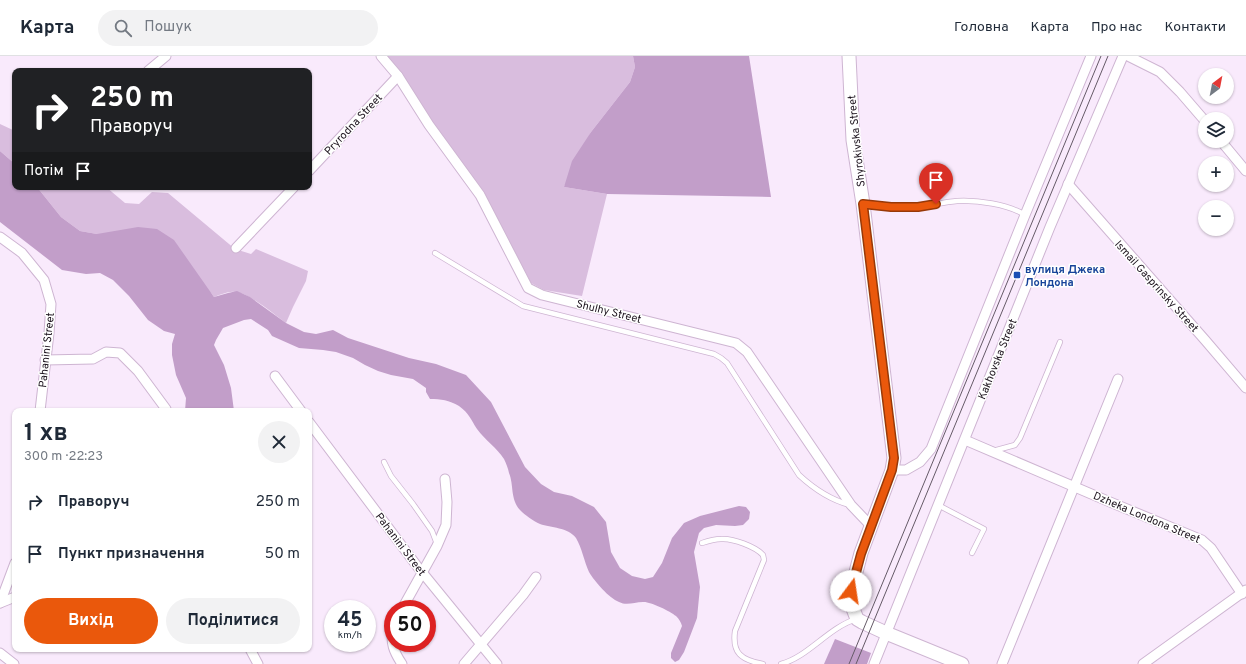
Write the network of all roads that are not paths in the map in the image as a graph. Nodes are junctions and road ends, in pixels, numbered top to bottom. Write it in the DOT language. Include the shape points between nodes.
graph roads {
  1 [pos="166,56"];
  2 [pos="381,56"];
  3 [pos="849,56"];
  4 [pos="1091,56"];
  5 [pos="1124,56"];
  6 [pos="1128,56"];
  7 [pos="152,68"];
  8 [pos="398,76"];
  9 [pos="1198,113"];
  10 [pos="1227,148"];
  11 [pos="312,168"];
  12 [pos="1246,171"];
  13 [pos="1068,184"];
  14 [pos="291,190"];
  15 [pos="863,204"];
  16 [pos="1025,215"];
  17 [pos="0,237"];
  18 [pos="236,248"];
  19 [pos="435,253"];
  20 [pos="1060,342"];
  21 [pos="45,360"];
  22 [pos="275,376"];
  23 [pos="1118,378"];
  24 [pos="1246,388"];
  25 [pos="40,408"];
  26 [pos="165,408"];
  27 [pos="299,408"];
  28 [pos="312,426"];
  29 [pos="965,440"];
  30 [pos="992,452"];
  31 [pos="384,462"];
  32 [pos="892,470"];
  33 [pos="445,479"];
  34 [pos="1075,486"];
  35 [pos="938,505"];
  36 [pos="851,506"];
  37 [pos="871,526"];
  38 [pos="702,543"];
  39 [pos="437,546"];
  40 [pos="972,553"];
  41 [pos="12,571"];
  42 [pos="422,572"];
  43 [pos="536,578"];
  44 [pos="1244,592"];
  45 [pos="12,599"];
  46 [pos="407,600"];
  47 [pos="0,603"];
  48 [pos="859,620"];
  49 [pos="886,633"];
  50 [pos="481,644"];
  51 [pos="252,652"];
  52 [pos="396,652"];
  53 [pos="0,653"];
  54 [pos="14,664"];
  55 [pos="258,664"];
  56 [pos="402,664"];
  57 [pos="464,664"];
  58 [pos="497,664"];
  59 [pos="762,664"];
  60 [pos="781,664"];
  61 [pos="874,664"];
  62 [pos="962,664"];
  63 [pos="1002,664"];
  64 [pos="1143,664"];
  1 -- 7 [label="street"];
  2 -- 8 [label="street, Shulhy Street"];
  3 -- 15 [label="main road, Shyrokivska Street" via="853,140"];
  4 -- 16 [label="street"];
  5 -- 13 [label="street, Kakhovska Street"];
  6 -- 9 [label="street" via="1160,72"];
  8 -- 11 [label="street, Pryrodna Street"];
  8 -- 36 [label="street, Shulhy Street" via="429,125 480,195 528,288 542,295 736,343 747,352"];
  10 -- 12 [label="street"];
  13 -- 24 [label="street, Ismail Gasprinsky Street"];
  13 -- 29 [label="street, Kakhovska Street"];
  14 -- 18 [label="street"];
  15 -- 16 [label="lane" via="918,207 973,201 992,204"];
  15 -- 32 [label="main road, Shyrokivska Street" via="894,458"];
  16 -- 32 [label="street" via="931,449 920,462 906,470"];
  17 -- 21 [label="street, Pahanini Street" via="22,253 44,280 50,304"];
  19 -- 36 [label="lane" via="523,306 714,354 721,358 727,363 799,475 815,488"];
  20 -- 30 [label="lane" via="1020,438 1015,445"];
  21 -- 25 [label="street, Pahanini Street"];
  21 -- 26 [label="street" via="93,359 106,352 120,353"];
  22 -- 27 [label="street"];
  23 -- 34 [label="street"];
  28 -- 42 [label="street, Pahanini Street"];
  29 -- 30 [label="street, Dzheka Londona Street"];
  29 -- 35 [label="street, Kakhovska Street"];
  30 -- 34 [label="street, Dzheka Londona Street"];
  31 -- 39 [label="lane" via="391,476 432,531"];
  32 -- 37 [label="main road, Shyrokivska Street"];
  33 -- 39 [label="street" via="446,525"];
  34 -- 44 [label="street, Dzheka Londona Street" via="1202,540"];
  34 -- 63 [label="street"];
  35 -- 40 [label="lane" via="984,529"];
  35 -- 49 [label="street, Kakhovska Street"];
  36 -- 37 [label="street, Shulhy Street"];
  37 -- 48 [label="main road, Shyrokivska Street" via="851,591 852,606"];
  38 -- 59 [label="lane" via="730,540 763,555 764,560 734,637 738,652 748,660"];
  39 -- 42 [label="street"];
  41 -- 47 [label="street"];
  42 -- 46 [label="street"];
  42 -- 50 [label="street, Pahanini Street"];
  43 -- 50 [label="street"];
  44 -- 64 [label="street, Dzheka Londona Street"];
  45 -- 47 [label="street"];
  48 -- 49 [label="main road"];
  48 -- 60 [label="lane" via="837,628 801,654"];
  49 -- 61 [label="street, Kakhovska Street"];
  49 -- 62 [label="main road"];
  50 -- 57 [label="street"];
  50 -- 58 [label="street, Pahanini Street"];
  51 -- 55 [label="street"];
  52 -- 56 [label="street"];
  53 -- 54 [label="street"];
}
